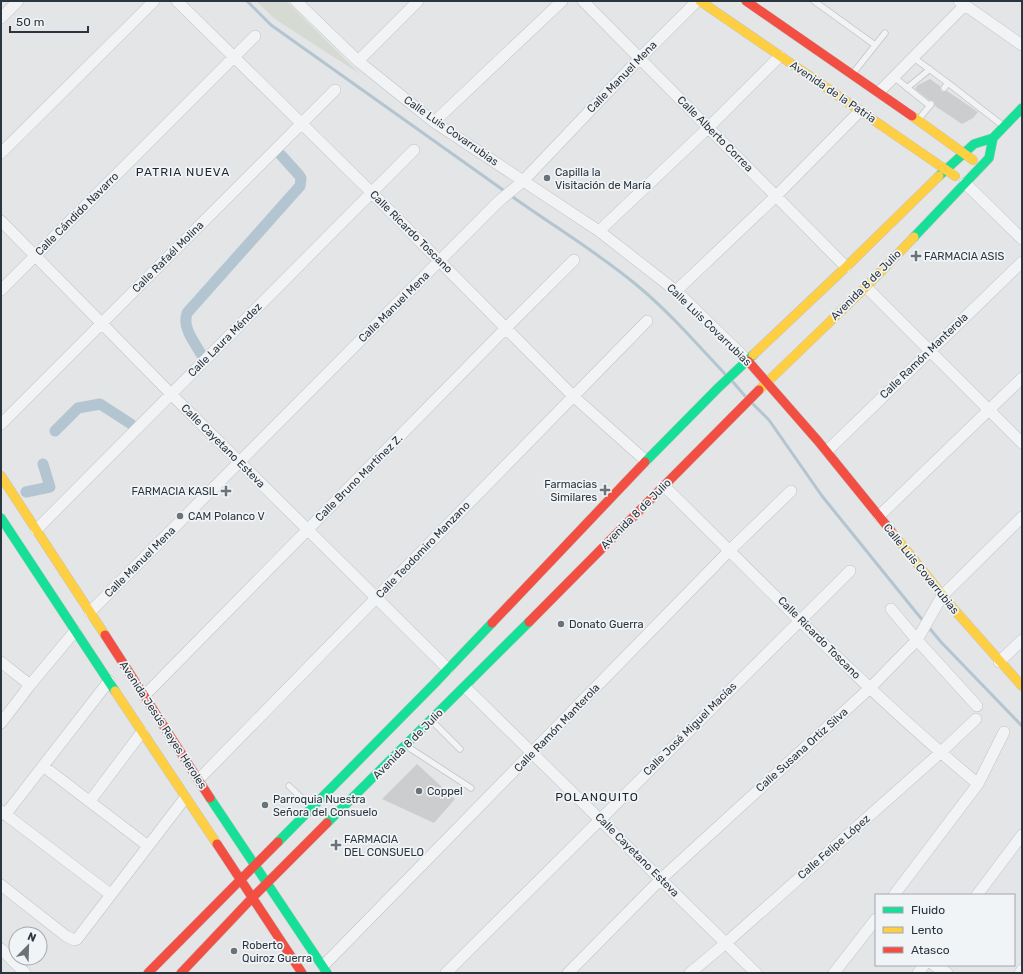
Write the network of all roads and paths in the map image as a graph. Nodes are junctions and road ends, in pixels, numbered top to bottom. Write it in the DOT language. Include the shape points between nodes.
graph roads {
  1 [pos="18,1"];
  2 [pos="154,1"];
  3 [pos="177,1"];
  4 [pos="296,1"];
  5 [pos="418,1"];
  6 [pos="562,1"];
  7 [pos="583,1"];
  8 [pos="697,1"];
  9 [pos="700,1"];
  10 [pos="746,1"];
  11 [pos="814,1"];
  12 [pos="962,3"];
  13 [pos="1,18"];
  14 [pos="885,34"];
  15 [pos="255,36"];
  16 [pos="874,45"];
  17 [pos="1022,45"];
  18 [pos="780,56"];
  19 [pos="234,57"];
  20 [pos="640,58"];
  21 [pos="914,58"];
  22 [pos="358,61"];
  23 [pos="930,69"];
  24 [pos="852,74"];
  25 [pos="894,77"];
  26 [pos="948,83"];
  27 [pos="908,88"];
  28 [pos="944,88"];
  29 [pos="335,90"];
  30 [pos="879,92"];
  31 [pos="1022,108"];
  32 [pos="860,111"];
  33 [pos="918,120"];
  34 [pos="434,122"];
  35 [pos="302,123"];
  36 [pos="1004,126"];
  37 [pos="708,128"];
  38 [pos="993,138"];
  39 [pos="414,150"];
  40 [pos="1,153"];
  41 [pos="964,154"];
  42 [pos="982,166"];
  43 [pos="946,169"];
  44 [pos="521,182"];
  45 [pos="966,183"];
  46 [pos="371,192"];
  47 [pos="776,196"];
  48 [pos="1,221"];
  49 [pos="599,231"];
  50 [pos="1022,239"];
  51 [pos="36,255"];
  52 [pos="574,260"];
  53 [pos="440,261"];
  54 [pos="1022,262"];
  55 [pos="846,267"];
  56 [pos="866,287"];
  57 [pos="1,290"];
  58 [pos="676,291"];
  59 [pos="647,321"];
  60 [pos="102,323"];
  61 [pos="506,327"];
  62 [pos="930,351"];
  63 [pos="748,361"];
  64 [pos="1022,378"];
  65 [pos="768,382"];
  66 [pos="171,394"];
  67 [pos="573,396"];
  68 [pos="989,411"];
  69 [pos="1,424"];
  70 [pos="1022,443"];
  71 [pos="827,451"];
  72 [pos="646,461"];
  73 [pos="240,462"];
  74 [pos="1,476"];
  75 [pos="664,486"];
  76 [pos="791,490"];
  77 [pos="879,516"];
  78 [pos="1022,517"];
  79 [pos="3,526"];
  80 [pos="308,529"];
  81 [pos="36,530"];
  82 [pos="730,550"];
  83 [pos="850,571"];
  84 [pos="942,596"];
  85 [pos="376,598"];
  86 [pos="891,609"];
  87 [pos="90,612"];
  88 [pos="800,620"];
  89 [pos="75,631"];
  90 [pos="919,636"];
  91 [pos="1022,640"];
  92 [pos="1,662"];
  93 [pos="999,662"];
  94 [pos="448,669"];
  95 [pos="109,681"];
  96 [pos="30,685"];
  97 [pos="1022,686"];
  98 [pos="465,687"];
  99 [pos="870,688"];
  100 [pos="144,696"];
  101 [pos="977,706"];
  102 [pos="976,719"];
  103 [pos="431,720"];
  104 [pos="1,723"];
  105 [pos="142,732"];
  106 [pos="1004,732"];
  107 [pos="406,746"];
  108 [pos="460,750"];
  109 [pos="533,752"];
  110 [pos="940,753"];
  111 [pos="43,766"];
  112 [pos="199,779"];
  113 [pos="978,784"];
  114 [pos="289,786"];
  115 [pos="471,788"];
  116 [pos="185,798"];
  117 [pos="90,801"];
  118 [pos="312,808"];
  119 [pos="3,813"];
  120 [pos="601,820"];
  121 [pos="1022,835"];
  122 [pos="148,846"];
  123 [pos="255,865"];
  124 [pos="661,879"];
  125 [pos="240,880"];
  126 [pos="267,883"];
  127 [pos="1,885"];
  128 [pos="110,894"];
  129 [pos="895,894"];
  130 [pos="978,894"];
  131 [pos="252,898"];
  132 [pos="875,924"];
  133 [pos="726,943"];
  134 [pos="1,949"];
  135 [pos="936,966"];
  136 [pos="325,970"];
  137 [pos="1022,970"];
  138 [pos="25,973"];
  139 [pos="148,973"];
  140 [pos="181,973"];
  141 [pos="302,973"];
  142 [pos="446,973"];
  143 [pos="568,973"];
  144 [pos="690,973"];
  145 [pos="756,973"];
  146 [pos="834,973"];
  147 [pos="947,973"];
  148 [pos="1020,973"];
  1 -- 13 [label="street"];
  2 -- 40 [label="street"];
  3 -- 19 [label="street, Calle Ricardo Toscano"];
  4 -- 22 [label="street, Calle Luis Covarrubias"];
  5 -- 22 [label="street"];
  6 -- 34 [label="street"];
  7 -- 20 [label="street, Calle Alberto Correa"];
  8 -- 20 [label="street, Calle Manuel Mena"];
  9 -- 18 [label="main road, Avenida de la Patria"];
  10 -- 24 [label="main road"];
  11 -- 16 [label="lane"];
  12 -- 17 [label="street"];
  12 -- 21 [label="street"];
  14 -- 16 [label="lane"];
  15 -- 19 [label="street, Calle Cándido Navarro"];
  16 -- 24 [label="lane"];
  18 -- 32 [label="main road, Avenida de la Patria"];
  18 -- 37 [label="street"];
  19 -- 35 [label="street, Calle Ricardo Toscano"];
  19 -- 51 [label="street, Calle Cándido Navarro"];
  20 -- 37 [label="street, Calle Alberto Correa"];
  20 -- 44 [label="street, Calle Manuel Mena"];
  21 -- 23 [label="lane"];
  21 -- 25 [label="street"];
  22 -- 34 [label="street, Calle Luis Covarrubias"];
  23 -- 26 [label="lane"];
  23 -- 27 [label="lane"];
  24 -- 30 [label="main road"];
  25 -- 27 [label="lane"];
  25 -- 30 [label="street"];
  26 -- 28 [label="lane"];
  26 -- 36 [label="lane"];
  27 -- 33 [label="lane" via="931,105"];
  29 -- 35 [label="street, Calle Rafaél Molina"];
  30 -- 33 [label="main road"];
  31 -- 36 [label="main road"];
  32 -- 43 [label="main road, Avenida de la Patria"];
  32 -- 47 [label="street"];
  33 -- 41 [label="main road"];
  34 -- 44 [label="street, Calle Luis Covarrubias"];
  35 -- 46 [label="street, Calle Ricardo Toscano"];
  35 -- 60 [label="street, Calle Rafaél Molina"];
  36 -- 38 [label="main road"];
  37 -- 47 [label="street, Calle Alberto Correa"];
  37 -- 49 [label="street"];
  38 -- 41 [label="main road" via="974,144"];
  38 -- 42 [label="main road, Avenida 8 de Julio" via="989,158"];
  39 -- 46 [label="street, Calle Laura Méndez"];
  41 -- 42 [label="main road"];
  41 -- 43 [label="main road"];
  42 -- 45 [label="main road, Avenida 8 de Julio"];
  43 -- 45 [label="main road, Avenida de la Patria"];
  43 -- 55 [label="main road"];
  44 -- 49 [label="street, Calle Luis Covarrubias"];
  44 -- 53 [label="street, Calle Manuel Mena"];
  45 -- 50 [label="street"];
  45 -- 56 [label="main road, Avenida 8 de Julio"];
  46 -- 53 [label="street, Calle Ricardo Toscano"];
  46 -- 66 [label="street, Calle Laura Méndez"];
  47 -- 55 [label="street, Calle Alberto Correa"];
  47 -- 58 [label="street"];
  48 -- 51 [label="street, Calle Cayetano Esteva"];
  49 -- 58 [label="street, Calle Luis Covarrubias"];
  51 -- 57 [label="street, Calle Cándido Navarro"];
  51 -- 60 [label="street, Calle Cayetano Esteva"];
  52 -- 61 [label="street, Calle Bruno Martínez Z."];
  53 -- 61 [label="street, Calle Ricardo Toscano"];
  53 -- 73 [label="street, Calle Manuel Mena"];
  54 -- 62 [label="street, Calle Ramón Manterola"];
  55 -- 63 [label="main road"];
  56 -- 62 [label="street"];
  56 -- 65 [label="main road, Avenida 8 de Julio"];
  58 -- 63 [label="street, Calle Luis Covarrubias"];
  59 -- 67 [label="street, Calle Teodomiro Manzano"];
  60 -- 66 [label="street, Calle Cayetano Esteva"];
  60 -- 69 [label="street, Calle Rafaél Molina"];
  61 -- 67 [label="street, Calle Ricardo Toscano"];
  61 -- 80 [label="street, Calle Bruno Martínez Z."];
  62 -- 68 [label="street"];
  62 -- 71 [label="street, Calle Ramón Manterola"];
  63 -- 65 [label="main road, Calle Luis Covarrubias"];
  63 -- 72 [label="main road"];
  64 -- 68 [label="street"];
  65 -- 71 [label="main road, Calle Luis Covarrubias"];
  65 -- 75 [label="main road, Avenida 8 de Julio"];
  66 -- 73 [label="street, Calle Cayetano Esteva"];
  66 -- 81 [label="street, Calle Laura Méndez"];
  67 -- 72 [label="street, Calle Ricardo Toscano"];
  67 -- 85 [label="street, Calle Teodomiro Manzano"];
  68 -- 70 [label="street"];
  68 -- 77 [label="street"];
  71 -- 77 [label="main road, Calle Luis Covarrubias"];
  72 -- 94 [label="main road"];
  73 -- 80 [label="street, Calle Cayetano Esteva"];
  73 -- 87 [label="street, Calle Manuel Mena"];
  74 -- 81 [label="main road, Avenida Jesús Reyes Heroles"];
  75 -- 82 [label="street, Calle Ricardo Toscano"];
  75 -- 98 [label="main road, Avenida 8 de Julio"];
  76 -- 82 [label="street, Calle Ramón Manterola"];
  77 -- 84 [label="main road, Calle Luis Covarrubias"];
  78 -- 84 [label="street, Calle Susana Ortiz Silva"];
  79 -- 89 [label="main road, Avenida Jesús Reyes Heroles"];
  80 -- 85 [label="street, Calle Cayetano Esteva"];
  80 -- 100 [label="street, Calle Bruno Martínez Z."];
  81 -- 87 [label="main road, Avenida Jesús Reyes Heroles"];
  82 -- 88 [label="street, Calle Ricardo Toscano"];
  82 -- 109 [label="street, Calle Ramón Manterola"];
  83 -- 88 [label="street, Calle José Miguel Macías"];
  84 -- 90 [label="street, Calle Susana Ortiz Silva"];
  84 -- 93 [label="main road, Calle Luis Covarrubias"];
  85 -- 94 [label="street, Calle Cayetano Esteva"];
  85 -- 112 [label="street, Calle Teodomiro Manzano"];
  86 -- 90 [label="street"];
  87 -- 100 [label="main road, Avenida Jesús Reyes Heroles"];
  88 -- 99 [label="street, Calle Ricardo Toscano"];
  88 -- 120 [label="street, Calle José Miguel Macías"];
  89 -- 95 [label="main road, Avenida Jesús Reyes Heroles"];
  89 -- 96 [label="street"];
  90 -- 99 [label="street, Calle Susana Ortiz Silva"];
  90 -- 101 [label="street"];
  91 -- 93 [label="street"];
  92 -- 96 [label="street"];
  93 -- 97 [label="main road, Calle Luis Covarrubias"];
  94 -- 118 [label="main road"];
  95 -- 105 [label="main road, Avenida Jesús Reyes Heroles"];
  95 -- 111 [label="street"];
  96 -- 104 [label="street"];
  98 -- 103 [label="main road, Avenida 8 de Julio"];
  98 -- 109 [label="street, Calle Cayetano Esteva"];
  99 -- 110 [label="street, Calle Ricardo Toscano"];
  99 -- 124 [label="street, Calle Susana Ortiz Silva"];
  100 -- 112 [label="main road, Avenida Jesús Reyes Heroles"];
  102 -- 110 [label="street, Calle Felipe López"];
  103 -- 107 [label="main road, Avenida 8 de Julio"];
  103 -- 108 [label="lane"];
  105 -- 116 [label="main road, Avenida Jesús Reyes Heroles"];
  105 -- 117 [label="street"];
  106 -- 113 [label="street"];
  107 -- 115 [label="lane"];
  107 -- 126 [label="main road, Avenida 8 de Julio"];
  109 -- 120 [label="street, Calle Cayetano Esteva"];
  109 -- 136 [label="street, Calle Ramón Manterola"];
  110 -- 113 [label="street, Calle Ricardo Toscano"];
  110 -- 133 [label="street, Calle Felipe López"];
  111 -- 117 [label="street"];
  111 -- 119 [label="street"];
  112 -- 123 [label="main road, Avenida Jesús Reyes Heroles"];
  113 -- 129 [label="street"];
  114 -- 118 [label="lane"];
  116 -- 122 [label="street"];
  116 -- 125 [label="main road, Avenida Jesús Reyes Heroles"];
  117 -- 122 [label="street"];
  118 -- 123 [label="main road"];
  119 -- 128 [label="street"];
  120 -- 124 [label="street, Calle Cayetano Esteva"];
  120 -- 142 [label="street, Calle José Miguel Macías"];
  121 -- 130 [label="street"];
  122 -- 128 [label="street"];
  123 -- 125 [label="main road"];
  123 -- 126 [label="main road, Avenida Jesús Reyes Heroles"];
  124 -- 133 [label="street, Calle Cayetano Esteva"];
  124 -- 143 [label="street, Calle Susana Ortiz Silva"];
  125 -- 131 [label="main road, Avenida Jesús Reyes Heroles"];
  125 -- 139 [label="main road"];
  126 -- 131 [label="main road, Avenida 8 de Julio"];
  126 -- 136 [label="main road, Avenida Jesús Reyes Heroles"];
  127 -- 128 [label="street" via="74,940 80,937"];
  131 -- 140 [label="main road, Avenida 8 de Julio"];
  131 -- 141 [label="main road, Avenida Jesús Reyes Heroles"];
  132 -- 146 [label="street"];
  133 -- 144 [label="street, Calle Felipe López"];
  133 -- 145 [label="street, Calle Cayetano Esteva"];
  134 -- 138 [label="street"];
  135 -- 147 [label="street"];
  137 -- 148 [label="street"];
}
